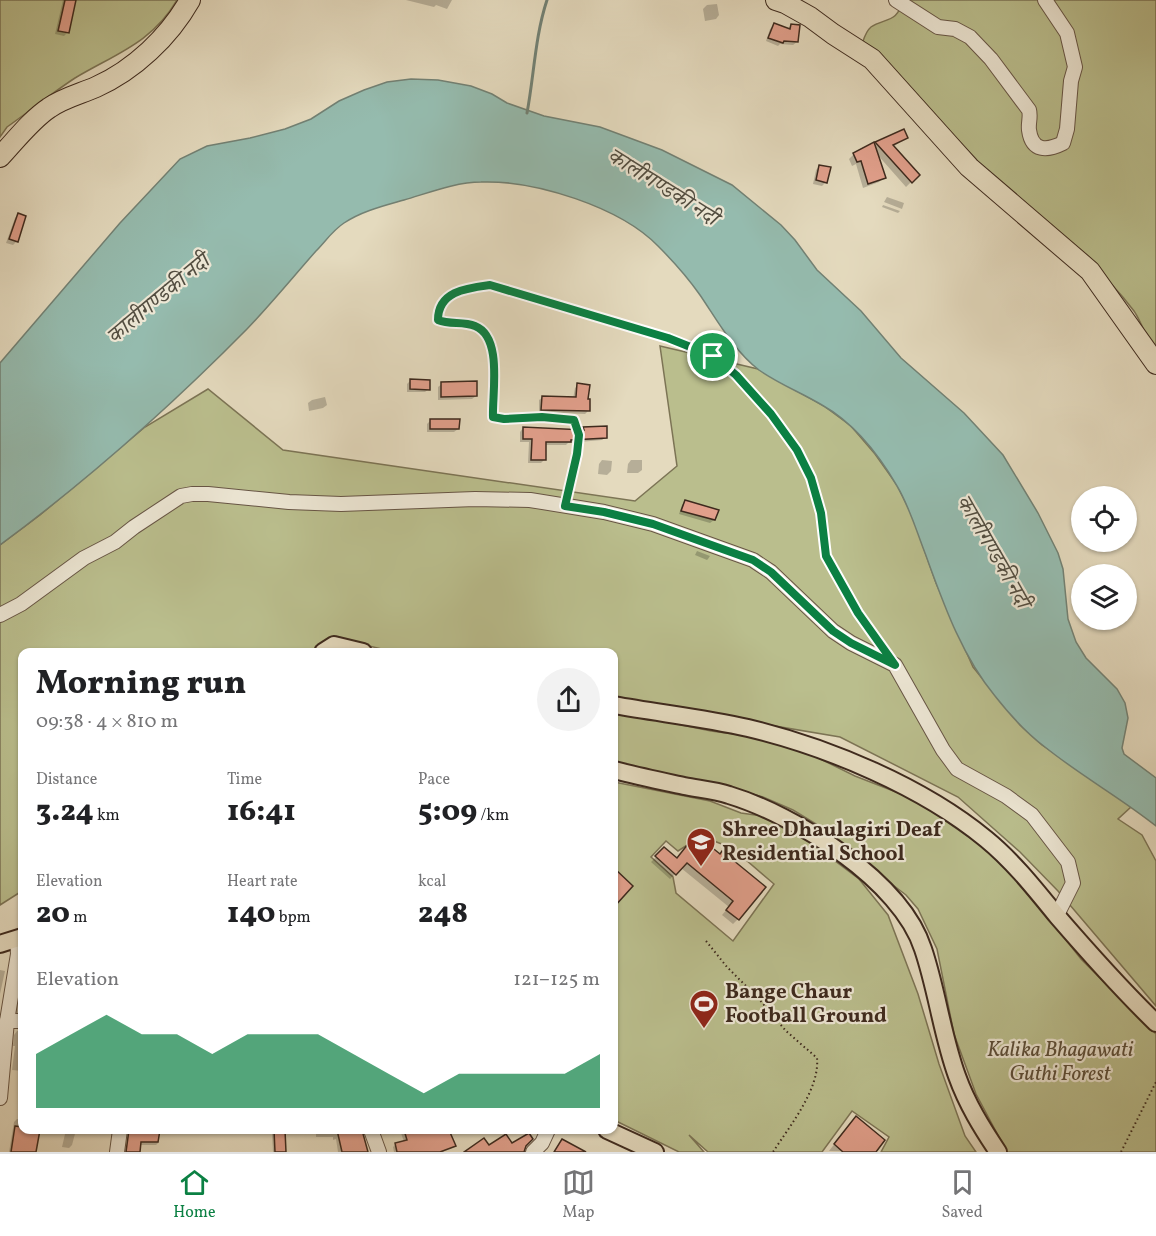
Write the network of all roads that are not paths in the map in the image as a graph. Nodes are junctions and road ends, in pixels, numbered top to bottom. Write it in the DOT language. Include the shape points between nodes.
graph roads {
  1 [pos="190,0"];
  2 [pos="896,0"];
  3 [pos="1045,0"];
  4 [pos="782,1"];
  5 [pos="0,157"];
  6 [pos="1156,364"];
  7 [pos="0,615"];
  8 [pos="329,648"];
  9 [pos="346,648"];
  10 [pos="618,706"];
  11 [pos="618,771"];
  12 [pos="1057,915"];
  13 [pos="18,939"];
  14 [pos="0,944"];
  15 [pos="18,955"];
  16 [pos="7,1021"];
  17 [pos="18,1021"];
  18 [pos="1156,1023"];
  19 [pos="0,1098"];
  20 [pos="119,1134"];
  21 [pos="372,1134"];
  22 [pos="546,1134"];
  23 [pos="616,1134"];
  24 [pos="117,1152"];
  25 [pos="379,1152"];
  26 [pos="533,1152"];
  27 [pos="655,1152"];
  28 [pos="998,1152"];
  1 -- 5 [label="highway" via="174,24 126,70 47,109"];
  2 -- 3 [label="street" via="938,27 955,29 970,37 981,47 1029,110 1032,141 1040,148 1051,149 1063,143 1075,67 1067,33"];
  4 -- 6 [label="highway" via="872,59 969,167 1090,271"];
  7 -- 12 [label="street" via="181,496 192,494 341,504 530,500 653,524 753,560 833,631 895,665 957,769 1032,815 1068,861 1073,883"];
  8 -- 9 [label="main road" via="334,645"];
  10 -- 12 [label="main road" via="748,728 854,764 938,805 987,839"];
  11 -- 28 [label="main road" via="727,794 758,805 812,833 869,875 915,930 957,1076 980,1127"];
  12 -- 18 [label="main road"];
  13 -- 14 [label="main road"];
  15 -- 16 [label="street"];
  16 -- 17 [label="street"];
  16 -- 19 [label="street"];
  20 -- 24 [label="street"];
  21 -- 25 [label="street"];
  22 -- 26 [label="street"];
  23 -- 27 [label="main road"];
}
